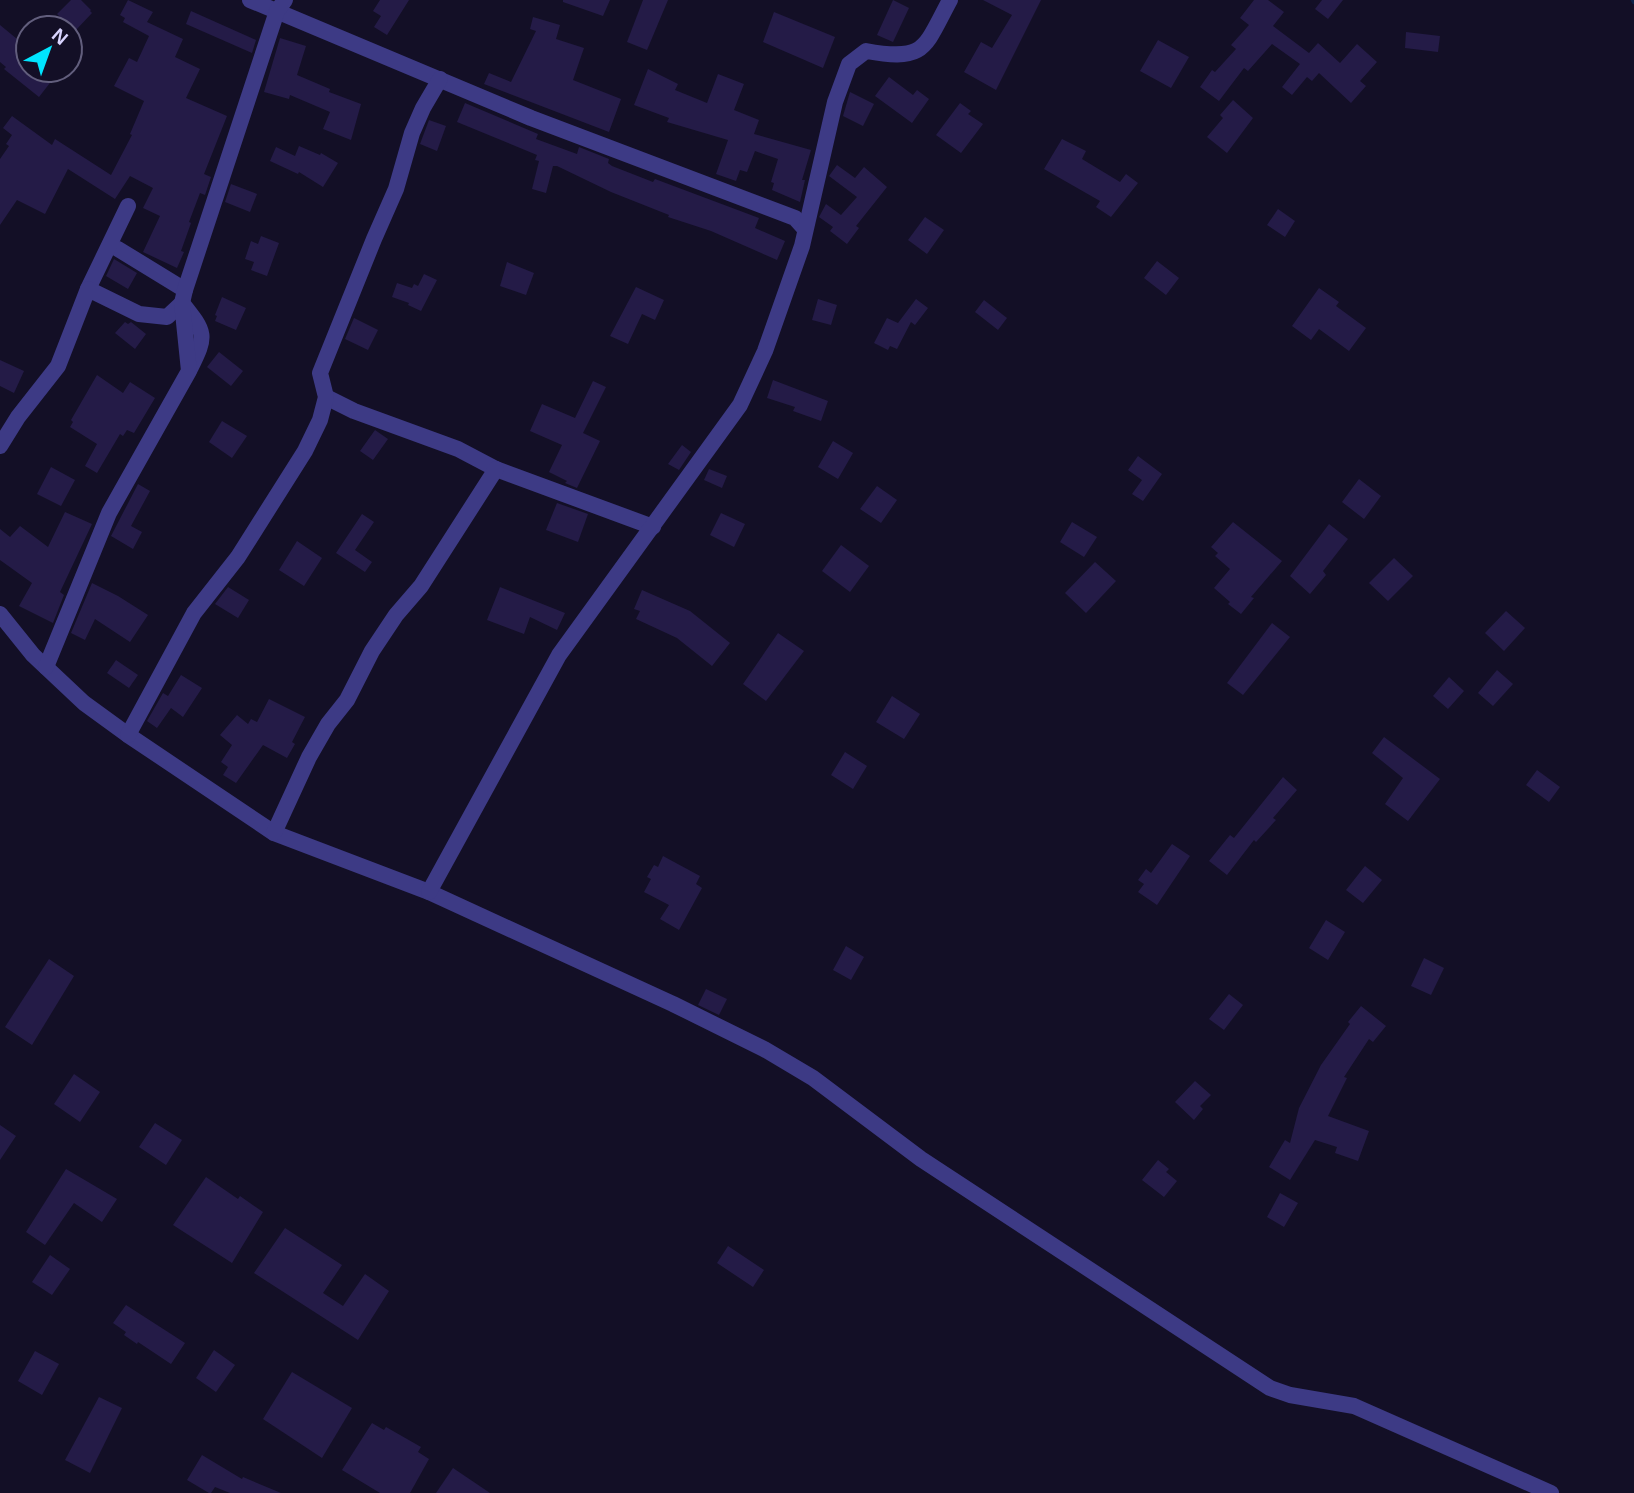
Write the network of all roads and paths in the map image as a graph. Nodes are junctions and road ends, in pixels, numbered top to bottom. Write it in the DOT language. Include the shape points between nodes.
graph roads {
  1 [pos="250,0"];
  2 [pos="950,0"];
  3 [pos="281,5"];
  4 [pos="440,79"];
  5 [pos="128,206"];
  6 [pos="805,229"];
  7 [pos="118,249"];
  8 [pos="88,289"];
  9 [pos="184,297"];
  10 [pos="326,397"];
  11 [pos="0,446"];
  12 [pos="496,469"];
  13 [pos="653,527"];
  14 [pos="0,614"];
  15 [pos="47,667"];
  16 [pos="128,735"];
  17 [pos="274,833"];
  18 [pos="429,892"];
  19 [pos="1551,1493"];
  1 -- 3 [label="street"];
  2 -- 6 [label="street" via="925,46 910,54 866,51 849,64 835,102"];
  3 -- 4 [label="street"];
  3 -- 9 [label="street"];
  4 -- 6 [label="street" via="795,218"];
  4 -- 10 [label="street" via="412,133 396,189 320,373"];
  5 -- 8 [label="street"];
  6 -- 13 [label="street" via="765,351 740,405"];
  7 -- 9 [label="street"];
  8 -- 9 [label="street" via="139,314 167,317"];
  8 -- 11 [label="street" via="58,366"];
  9 -- 15 [label="street" via="189,371 109,513"];
  10 -- 12 [label="street" via="458,449"];
  10 -- 16 [label="street" via="305,451 238,557 194,613"];
  12 -- 13 [label="street"];
  12 -- 17 [label="street" via="421,586 372,651 347,700 309,757"];
  13 -- 18 [label="street" via="559,655"];
  14 -- 15 [label="street"];
  15 -- 16 [label="street" via="84,703"];
  16 -- 17 [label="street"];
  17 -- 18 [label="street"];
  18 -- 19 [label="street" via="764,1049 813,1079 921,1159 1270,1388 1354,1406"];
}
